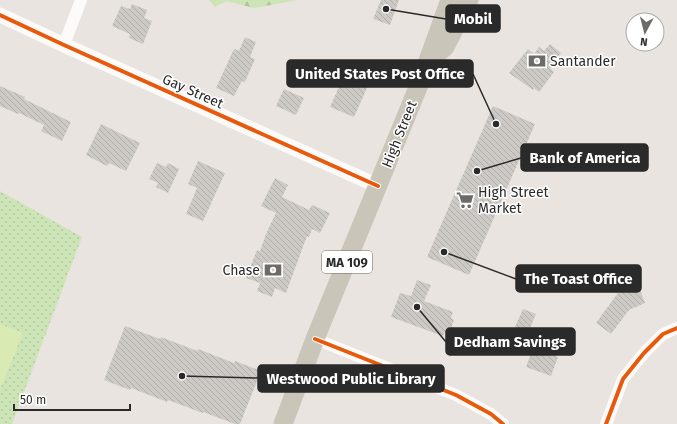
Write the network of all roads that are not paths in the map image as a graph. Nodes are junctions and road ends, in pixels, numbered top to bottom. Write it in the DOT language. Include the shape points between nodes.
graph roads {
  1 [pos="81,0"];
  2 [pos="450,0"];
  3 [pos="469,0"];
  4 [pos="0,15"];
  5 [pos="64,45"];
  6 [pos="429,60"];
  7 [pos="378,186"];
  8 [pos="677,328"];
  9 [pos="316,339"];
  10 [pos="283,424"];
  11 [pos="503,424"];
  12 [pos="606,424"];
  1 -- 5 [label="street"];
  2 -- 6 [label="main road, High Street / MA 109"];
  3 -- 6 [label="main road" via="445,47"];
  4 -- 5 [label="street, Gay Street"];
  5 -- 7 [label="street, Gay Street"];
  6 -- 7 [label="main road, High Street / MA 109"];
  7 -- 9 [label="main road, High Street / MA 109"];
  8 -- 12 [label="street" via="664,334 644,352 623,379"];
  9 -- 10 [label="main road, High Street / MA 109"];
  9 -- 11 [label="street" via="456,395 491,414"];
}
